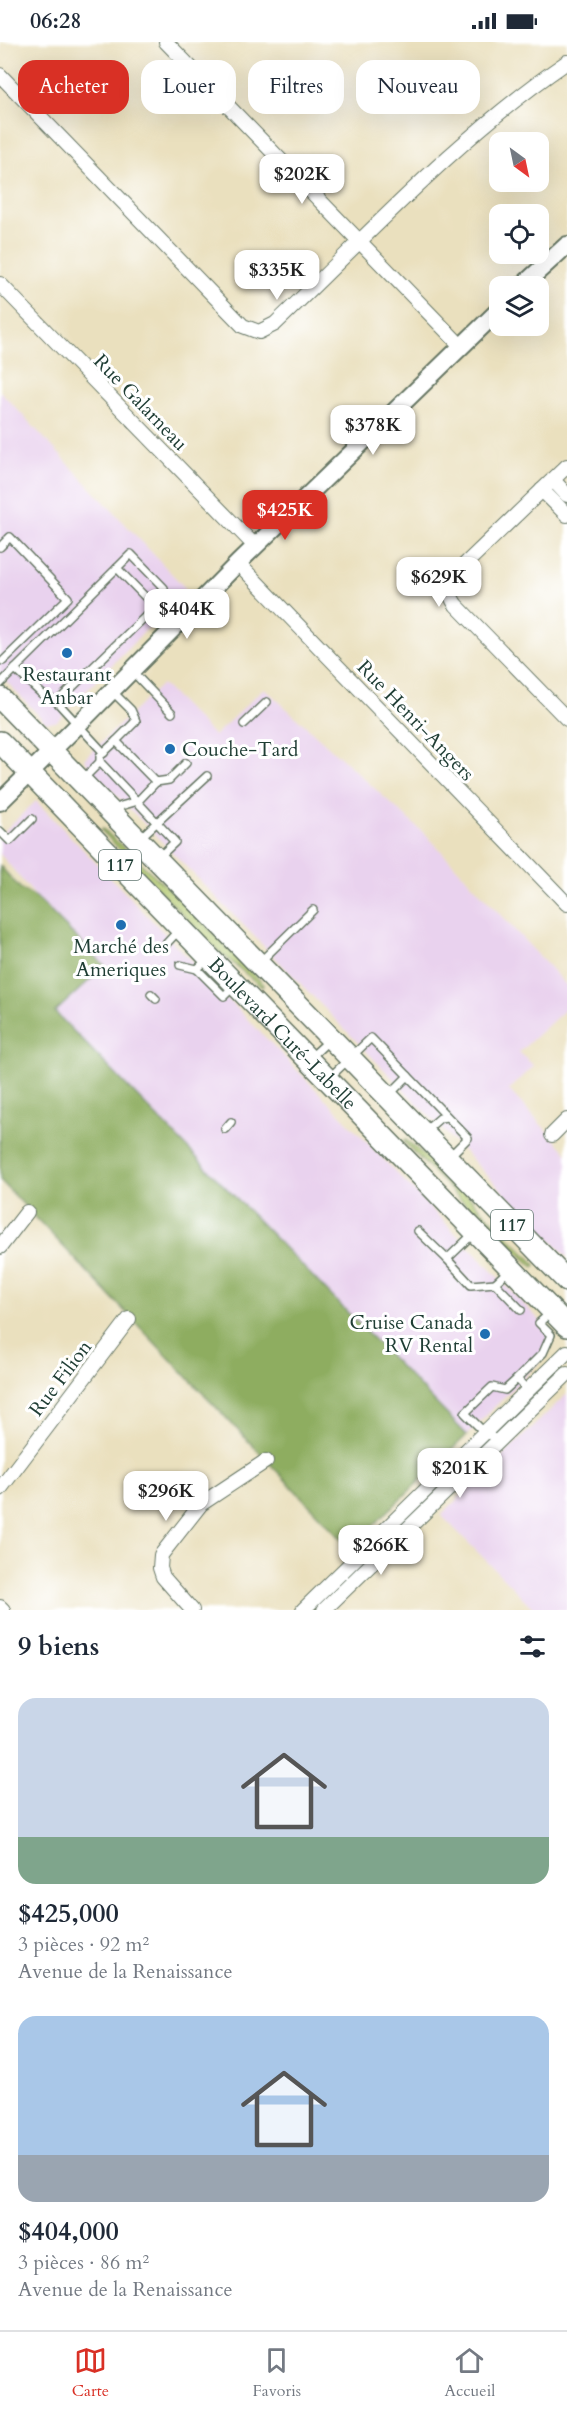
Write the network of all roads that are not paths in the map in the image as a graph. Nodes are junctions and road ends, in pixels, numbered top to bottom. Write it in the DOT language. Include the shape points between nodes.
graph roads {
  1 [pos="166,42"];
  2 [pos="567,62"];
  3 [pos="0,75"];
  4 [pos="360,242"];
  5 [pos="567,245"];
  6 [pos="533,276"];
  7 [pos="0,284"];
  8 [pos="489,319"];
  9 [pos="460,346"];
  10 [pos="567,466"];
  11 [pos="553,480"];
  12 [pos="542,490"];
  13 [pos="567,495"];
  14 [pos="567,515"];
  15 [pos="255,546"];
  16 [pos="0,547"];
  17 [pos="238,563"];
  18 [pos="117,568"];
  19 [pos="150,602"];
  20 [pos="150,612"];
  21 [pos="171,632"];
  22 [pos="1,661"];
  23 [pos="15,669"];
  24 [pos="132,671"];
  25 [pos="0,684"];
  26 [pos="112,691"];
  27 [pos="0,698"];
  28 [pos="57,702"];
  29 [pos="267,702"];
  30 [pos="172,713"];
  31 [pos="567,719"];
  32 [pos="244,724"];
  33 [pos="77,726"];
  34 [pos="116,741"];
  35 [pos="0,742"];
  36 [pos="52,751"];
  37 [pos="104,753"];
  38 [pos="100,762"];
  39 [pos="186,763"];
  40 [pos="30,772"];
  41 [pos="207,776"];
  42 [pos="81,781"];
  43 [pos="156,782"];
  44 [pos="2,796"];
  45 [pos="138,801"];
  46 [pos="114,814"];
  47 [pos="32,819"];
  48 [pos="157,824"];
  49 [pos="0,831"];
  50 [pos="138,840"];
  51 [pos="157,859"];
  52 [pos="567,904"];
  53 [pos="313,910"];
  54 [pos="181,928"];
  55 [pos="166,944"];
  56 [pos="203,963"];
  57 [pos="258,964"];
  58 [pos="180,965"];
  59 [pos="328,1035"];
  60 [pos="350,1058"];
  61 [pos="308,1059"];
  62 [pos="408,1076"];
  63 [pos="328,1079"];
  64 [pos="387,1096"];
  65 [pos="447,1117"];
  66 [pos="567,1120"];
  67 [pos="231,1122"];
  68 [pos="225,1129"];
  69 [pos="423,1133"];
  70 [pos="552,1135"];
  71 [pos="447,1158"];
  72 [pos="27,1212"];
  73 [pos="418,1231"];
  74 [pos="475,1231"];
  75 [pos="0,1246"];
  76 [pos="447,1259"];
  77 [pos="512,1268"];
  78 [pos="567,1281"];
  79 [pos="495,1283"];
  80 [pos="521,1310"];
  81 [pos="552,1310"];
  82 [pos="129,1319"];
  83 [pos="567,1326"];
  84 [pos="567,1352"];
  85 [pos="567,1374"];
  86 [pos="517,1379"];
  87 [pos="528,1390"];
  88 [pos="539,1401"];
  89 [pos="485,1432"];
  90 [pos="498,1441"];
  91 [pos="266,1461"];
  92 [pos="0,1489"];
  93 [pos="0,1606"];
  94 [pos="3,1610"];
  95 [pos="192,1610"];
  96 [pos="303,1610"];
  97 [pos="324,1610"];
  1 -- 4 [label="street"];
  2 -- 4 [label="street" via="491,119"];
  3 -- 4 [label="street" via="251,331 263,332 272,327"];
  4 -- 9 [label="street"];
  5 -- 6 [label="street"];
  7 -- 15 [label="street, Rue Galarneau"];
  8 -- 9 [label="street"];
  9 -- 15 [label="street"];
  10 -- 11 [label="street"];
  11 -- 12 [label="street"];
  11 -- 13 [label="street"];
  12 -- 14 [label="street"];
  12 -- 31 [label="street" via="456,573 450,594 456,605"];
  15 -- 17 [label="street"];
  16 -- 22 [label="lane" via="10,537 68,598"];
  17 -- 21 [label="street"];
  17 -- 52 [label="street, Rue Henri-Angers"];
  18 -- 19 [label="lane"];
  18 -- 19 [label="lane" via="131,554 164,588"];
  18 -- 23 [label="lane"];
  19 -- 20 [label="lane"];
  20 -- 21 [label="lane"];
  20 -- 28 [label="lane"];
  21 -- 24 [label="street"];
  23 -- 25 [label="lane"];
  23 -- 28 [label="lane"];
  24 -- 26 [label="street"];
  24 -- 30 [label="lane"];
  26 -- 33 [label="street"];
  26 -- 34 [label="lane" via="136,721"];
  27 -- 36 [label="main road, Boulevard Curé-Labelle / 117"];
  28 -- 33 [label="lane"];
  29 -- 32 [label="lane"];
  33 -- 36 [label="street"];
  33 -- 37 [label="lane"];
  34 -- 37 [label="lane"];
  34 -- 43 [label="lane"];
  35 -- 40 [label="main road, Boulevard Curé-Labelle / 117"];
  36 -- 40 [label="street"];
  36 -- 42 [label="main road, Boulevard Curé-Labelle / 117"];
  37 -- 38 [label="lane"];
  38 -- 42 [label="lane"];
  38 -- 45 [label="lane"];
  39 -- 43 [label="lane" via="169,780"];
  40 -- 44 [label="street"];
  40 -- 54 [label="main road, Boulevard Curé-Labelle / 117"];
  41 -- 48 [label="lane"];
  42 -- 46 [label="main road, Boulevard Curé-Labelle / 117"];
  43 -- 45 [label="lane"];
  45 -- 46 [label="lane" via="122,806"];
  45 -- 48 [label="lane"];
  46 -- 50 [label="main road, Boulevard Curé-Labelle / 117"];
  47 -- 49 [label="lane" via="10,841"];
  48 -- 50 [label="lane"];
  48 -- 51 [label="lane" via="175,842"];
  50 -- 51 [label="main road, Boulevard Curé-Labelle / 117"];
  51 -- 57 [label="main road, Boulevard Curé-Labelle / 117"];
  53 -- 57 [label="lane"];
  54 -- 55 [label="lane"];
  54 -- 56 [label="main road, Boulevard Curé-Labelle / 117"];
  56 -- 58 [label="lane"];
  56 -- 61 [label="main road, Boulevard Curé-Labelle / 117" via="236,984"];
  57 -- 59 [label="main road, Boulevard Curé-Labelle / 117"];
  59 -- 60 [label="main road, Boulevard Curé-Labelle / 117"];
  59 -- 61 [label="lane" via="324,1045"];
  60 -- 62 [label="lane" via="371,1038"];
  60 -- 63 [label="lane"];
  60 -- 64 [label="main road, Boulevard Curé-Labelle / 117"];
  61 -- 63 [label="main road, Boulevard Curé-Labelle / 117"];
  62 -- 64 [label="lane"];
  62 -- 65 [label="lane"];
  63 -- 74 [label="main road, Boulevard Curé-Labelle / 117"];
  64 -- 69 [label="main road, Boulevard Curé-Labelle / 117"];
  65 -- 69 [label="lane" via="440,1118"];
  65 -- 71 [label="lane" via="468,1138"];
  66 -- 70 [label="street"];
  67 -- 68 [label="lane"];
  69 -- 71 [label="main road, Boulevard Curé-Labelle / 117"];
  71 -- 78 [label="main road, Boulevard Curé-Labelle / 117"];
  72 -- 75 [label="street"];
  73 -- 76 [label="lane"];
  74 -- 76 [label="lane"];
  74 -- 77 [label="main road, Boulevard Curé-Labelle / 117"];
  76 -- 79 [label="lane" via="471,1284"];
  77 -- 79 [label="lane"];
  77 -- 81 [label="main road, Boulevard Curé-Labelle / 117"];
  79 -- 80 [label="lane"];
  81 -- 83 [label="main road, Boulevard Curé-Labelle / 117"];
  81 -- 86 [label="lane" via="539,1323 551,1335 543,1353"];
  82 -- 92 [label="street, Rue Filion"];
  84 -- 87 [label="street"];
  85 -- 88 [label="street"];
  86 -- 87 [label="lane"];
  86 -- 89 [label="lane" via="505,1390 492,1387 465,1413"];
  87 -- 88 [label="lane"];
  87 -- 89 [label="street"];
  88 -- 90 [label="street"];
  89 -- 90 [label="lane"];
  89 -- 96 [label="street"];
  90 -- 97 [label="street"];
  91 -- 95 [label="street" via="201,1504 161,1555 160,1574"];
  93 -- 94 [label="street"];
}
